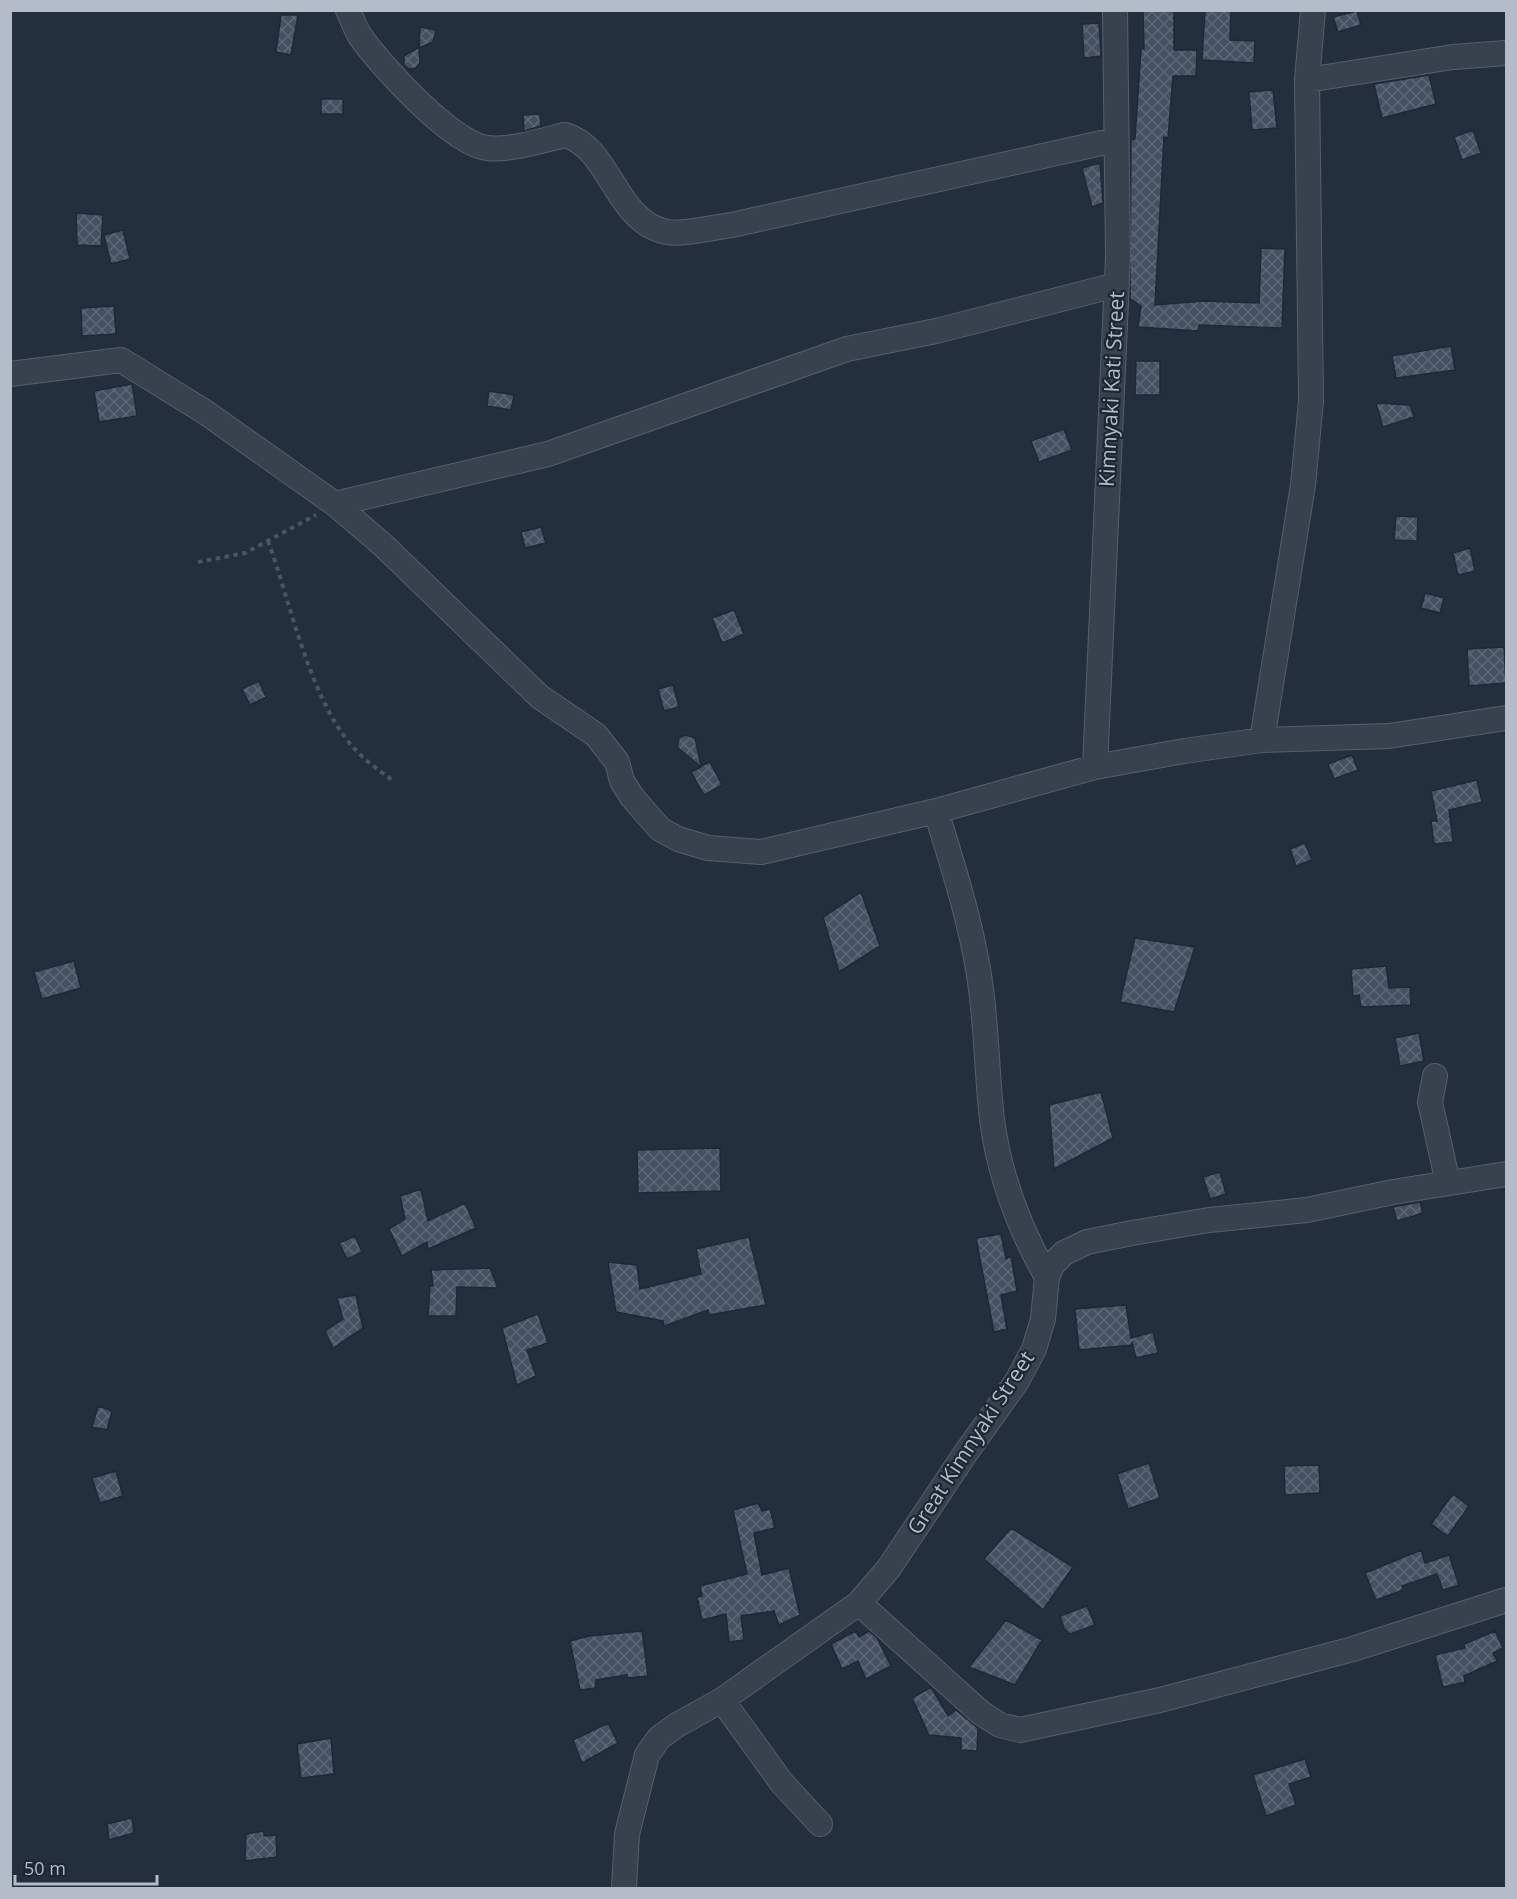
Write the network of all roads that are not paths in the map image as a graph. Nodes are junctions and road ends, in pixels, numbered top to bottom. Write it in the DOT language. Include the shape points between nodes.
graph roads {
  1 [pos="348,10"];
  2 [pos="1115,10"];
  3 [pos="1313,10"];
  4 [pos="1506,53"];
  5 [pos="1306,80"];
  6 [pos="1115,140"];
  7 [pos="1116,285"];
  8 [pos="10,374"];
  9 [pos="335,504"];
  10 [pos="1506,718"];
  11 [pos="1262,740"];
  12 [pos="1095,767"];
  13 [pos="936,811"];
  14 [pos="1435,1076"];
  15 [pos="1506,1174"];
  16 [pos="1448,1183"];
  17 [pos="1047,1276"];
  18 [pos="1506,1600"];
  19 [pos="859,1603"];
  20 [pos="722,1700"];
  21 [pos="820,1824"];
  22 [pos="624,1888"];
  1 -- 6 [label="street" via="359,35 427,111 446,125 487,148 565,135 578,139 622,201 643,222 668,232 732,225"];
  2 -- 6 [label="street, Kimnyaki Kati Street"];
  3 -- 5 [label="street"];
  4 -- 5 [label="street" via="1453,57"];
  5 -- 11 [label="street" via="1311,401 1303,485"];
  6 -- 7 [label="street, Kimnyaki Kati Street"];
  7 -- 9 [label="street" via="936,331 847,349 548,454"];
  7 -- 12 [label="street, Kimnyaki Kati Street"];
  8 -- 9 [label="street" via="121,360 205,411"];
  9 -- 13 [label="street" via="384,546 540,697 601,741 646,815 678,839 708,849 760,852"];
  10 -- 11 [label="street" via="1389,736"];
  11 -- 12 [label="street"];
  12 -- 13 [label="street"];
  13 -- 17 [label="street" via="979,970 992,1121 1024,1236"];
  14 -- 16 [label="street" via="1430,1102"];
  15 -- 16 [label="street"];
  16 -- 17 [label="street" via="1307,1210 1209,1220 1087,1242 1064,1253"];
  17 -- 19 [label="street, Great Kimnyaki Street" via="1043,1319 1034,1349 1017,1381 889,1568"];
  18 -- 19 [label="street" via="1353,1649 1160,1701 1020,1730 1000,1725 981,1713"];
  19 -- 20 [label="street, Great Kimnyaki Street"];
  20 -- 21 [label="street" via="777,1776"];
  20 -- 22 [label="street, Great Kimnyaki Street" via="659,1738 647,1755 627,1834"];
}
